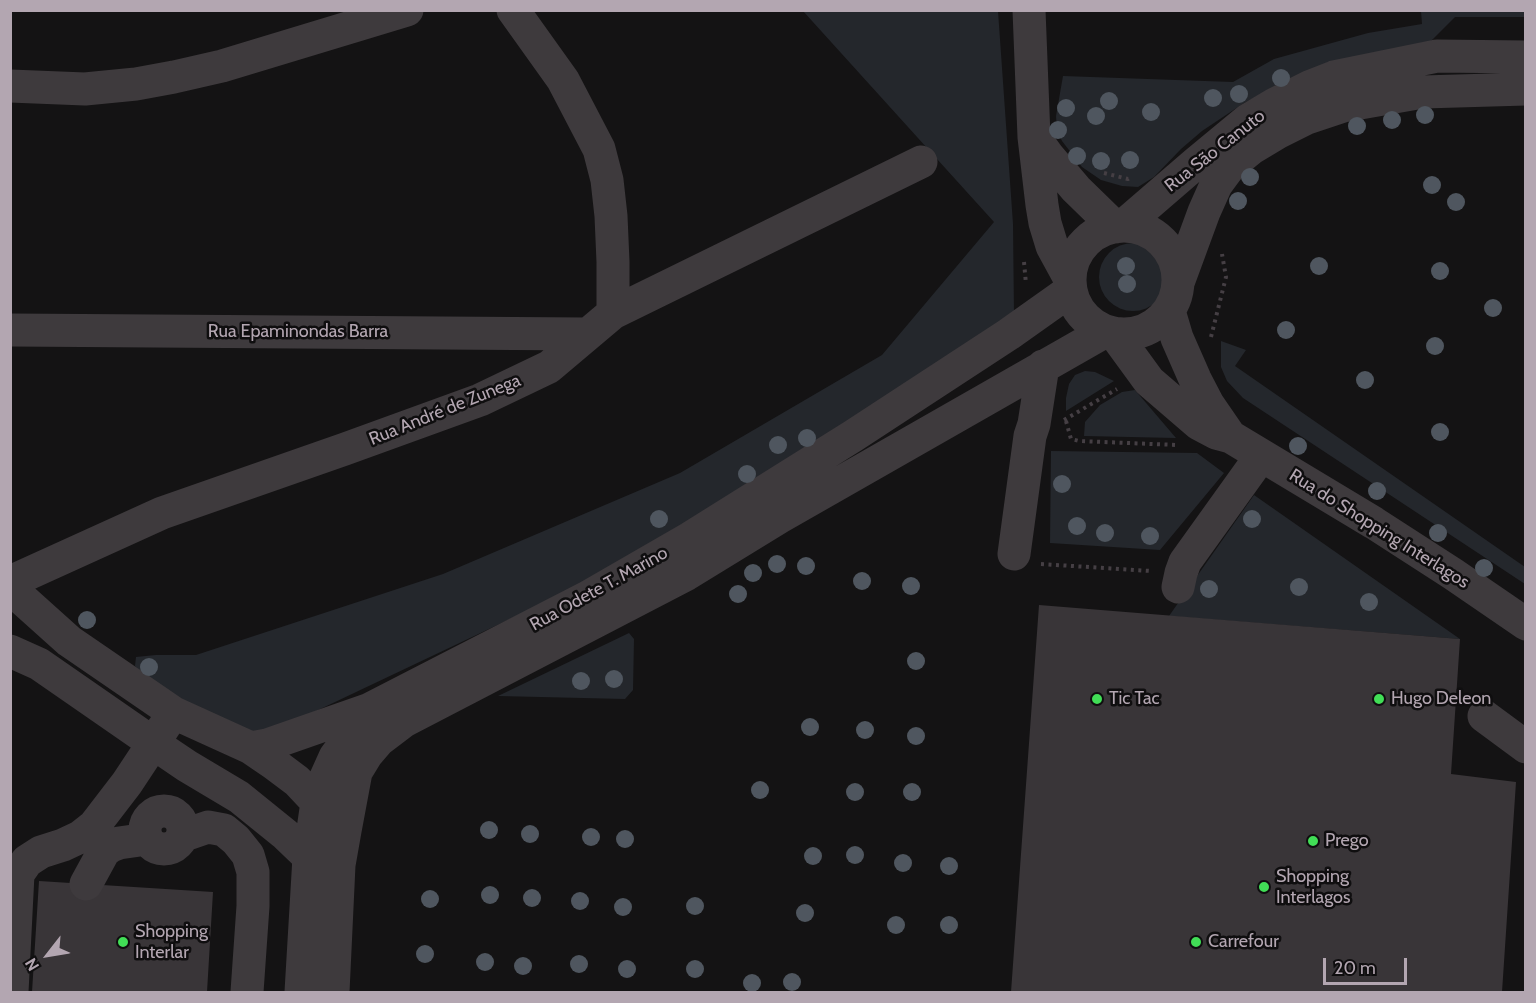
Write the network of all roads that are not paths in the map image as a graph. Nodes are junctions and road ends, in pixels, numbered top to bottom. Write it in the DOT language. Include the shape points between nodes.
graph roads {
  1 [pos="407,10"];
  2 [pos="513,10"];
  3 [pos="1029,10"];
  4 [pos="1526,57"];
  5 [pos="10,86"];
  6 [pos="1526,89"];
  7 [pos="1034,136"];
  8 [pos="921,162"];
  9 [pos="1119,226"];
  10 [pos="1179,280"];
  11 [pos="1070,284"];
  12 [pos="1169,311"];
  13 [pos="613,313"];
  14 [pos="10,330"];
  15 [pos="1110,332"];
  16 [pos="586,334"];
  17 [pos="1043,366"];
  18 [pos="1223,435"];
  19 [pos="1262,456"];
  20 [pos="1026,559"];
  21 [pos="1179,580"];
  22 [pos="10,582"];
  23 [pos="10,588"];
  24 [pos="1526,624"];
  25 [pos="10,651"];
  26 [pos="370,709"];
  27 [pos="1484,716"];
  28 [pos="198,724"];
  29 [pos="153,743"];
  30 [pos="1526,747"];
  31 [pos="252,748"];
  32 [pos="196,771"];
  33 [pos="317,802"];
  34 [pos="167,827"];
  35 [pos="345,831"];
  36 [pos="324,861"];
  37 [pos="86,884"];
  38 [pos="12,993"];
  39 [pos="247,993"];
  40 [pos="301,993"];
  41 [pos="333,993"];
  1 -- 5 [label="street" via="174,77 85,89"];
  2 -- 13 [label="street" via="563,80 599,149 611,216"];
  3 -- 7 [label="street"];
  4 -- 9 [label="street, Rua São Canuto" via="1437,56 1334,77 1311,86 1248,120"];
  6 -- 10 [label="street, Rua São Canuto" via="1423,93 1343,106 1277,132 1230,166 1216,185"];
  7 -- 9 [label="street" via="1076,189"];
  7 -- 11 [label="street" via="1045,223"];
  8 -- 13 [label="street, Rua André de Zunega"];
  9 -- 10 [label="street" via="1153,234 1166,246"];
  9 -- 11 [label="street" via="1098,232 1082,245 1072,263"];
  10 -- 12 [label="street"];
  11 -- 15 [label="street" via="1082,315"];
  11 -- 26 [label="street, Rua Odete T. Marino" via="1009,334 690,538 586,598"];
  12 -- 15 [label="street" via="1153,326 1132,334"];
  12 -- 18 [label="street" via="1188,364"];
  13 -- 16 [label="street, Rua André de Zunega"];
  14 -- 16 [label="street, Rua Epaminondas Barra"];
  15 -- 17 [label="street, Rua Odete T. Marino"];
  15 -- 18 [label="street, Rua do Shopping Interlagos" via="1149,381 1199,424"];
  16 -- 22 [label="street, Rua André de Zunega" via="549,367 480,400 162,513"];
  17 -- 20 [label="street" via="1030,436"];
  17 -- 35 [label="street, Rua Odete T. Marino" via="687,574 404,721 379,740 356,772"];
  18 -- 19 [label="street, Rua do Shopping Interlagos"];
  19 -- 21 [label="street" via="1185,562"];
  19 -- 24 [label="street, Rua do Shopping Interlagos" via="1374,523"];
  23 -- 28 [label="street" via="69,641"];
  25 -- 29 [label="street" via="39,664"];
  26 -- 31 [label="street"];
  26 -- 33 [label="street, Rua Odete T. Marino" via="335,757"];
  27 -- 30 [label="street"];
  28 -- 29 [label="street"];
  28 -- 31 [label="street"];
  28 -- 32 [label="street"];
  29 -- 32 [label="street"];
  29 -- 38 [label="street" via="94,826 80,837 41,852 27,861 18,874"];
  31 -- 33 [label="street" via="297,781"];
  32 -- 34 [label="street"];
  32 -- 36 [label="street" via="239,797"];
  33 -- 35 [label="street"];
  33 -- 36 [label="street, Rua Odete T. Marino"];
  34 -- 37 [label="street" via="111,846 104,851"];
  34 -- 39 [label="street" via="224,830 248,855 254,906"];
  35 -- 36 [label="street, Rua Odete T. Marino"];
  36 -- 40 [label="street, Rua Odete T. Marino"];
  36 -- 41 [label="street, Rua Odete T. Marino"];
}
